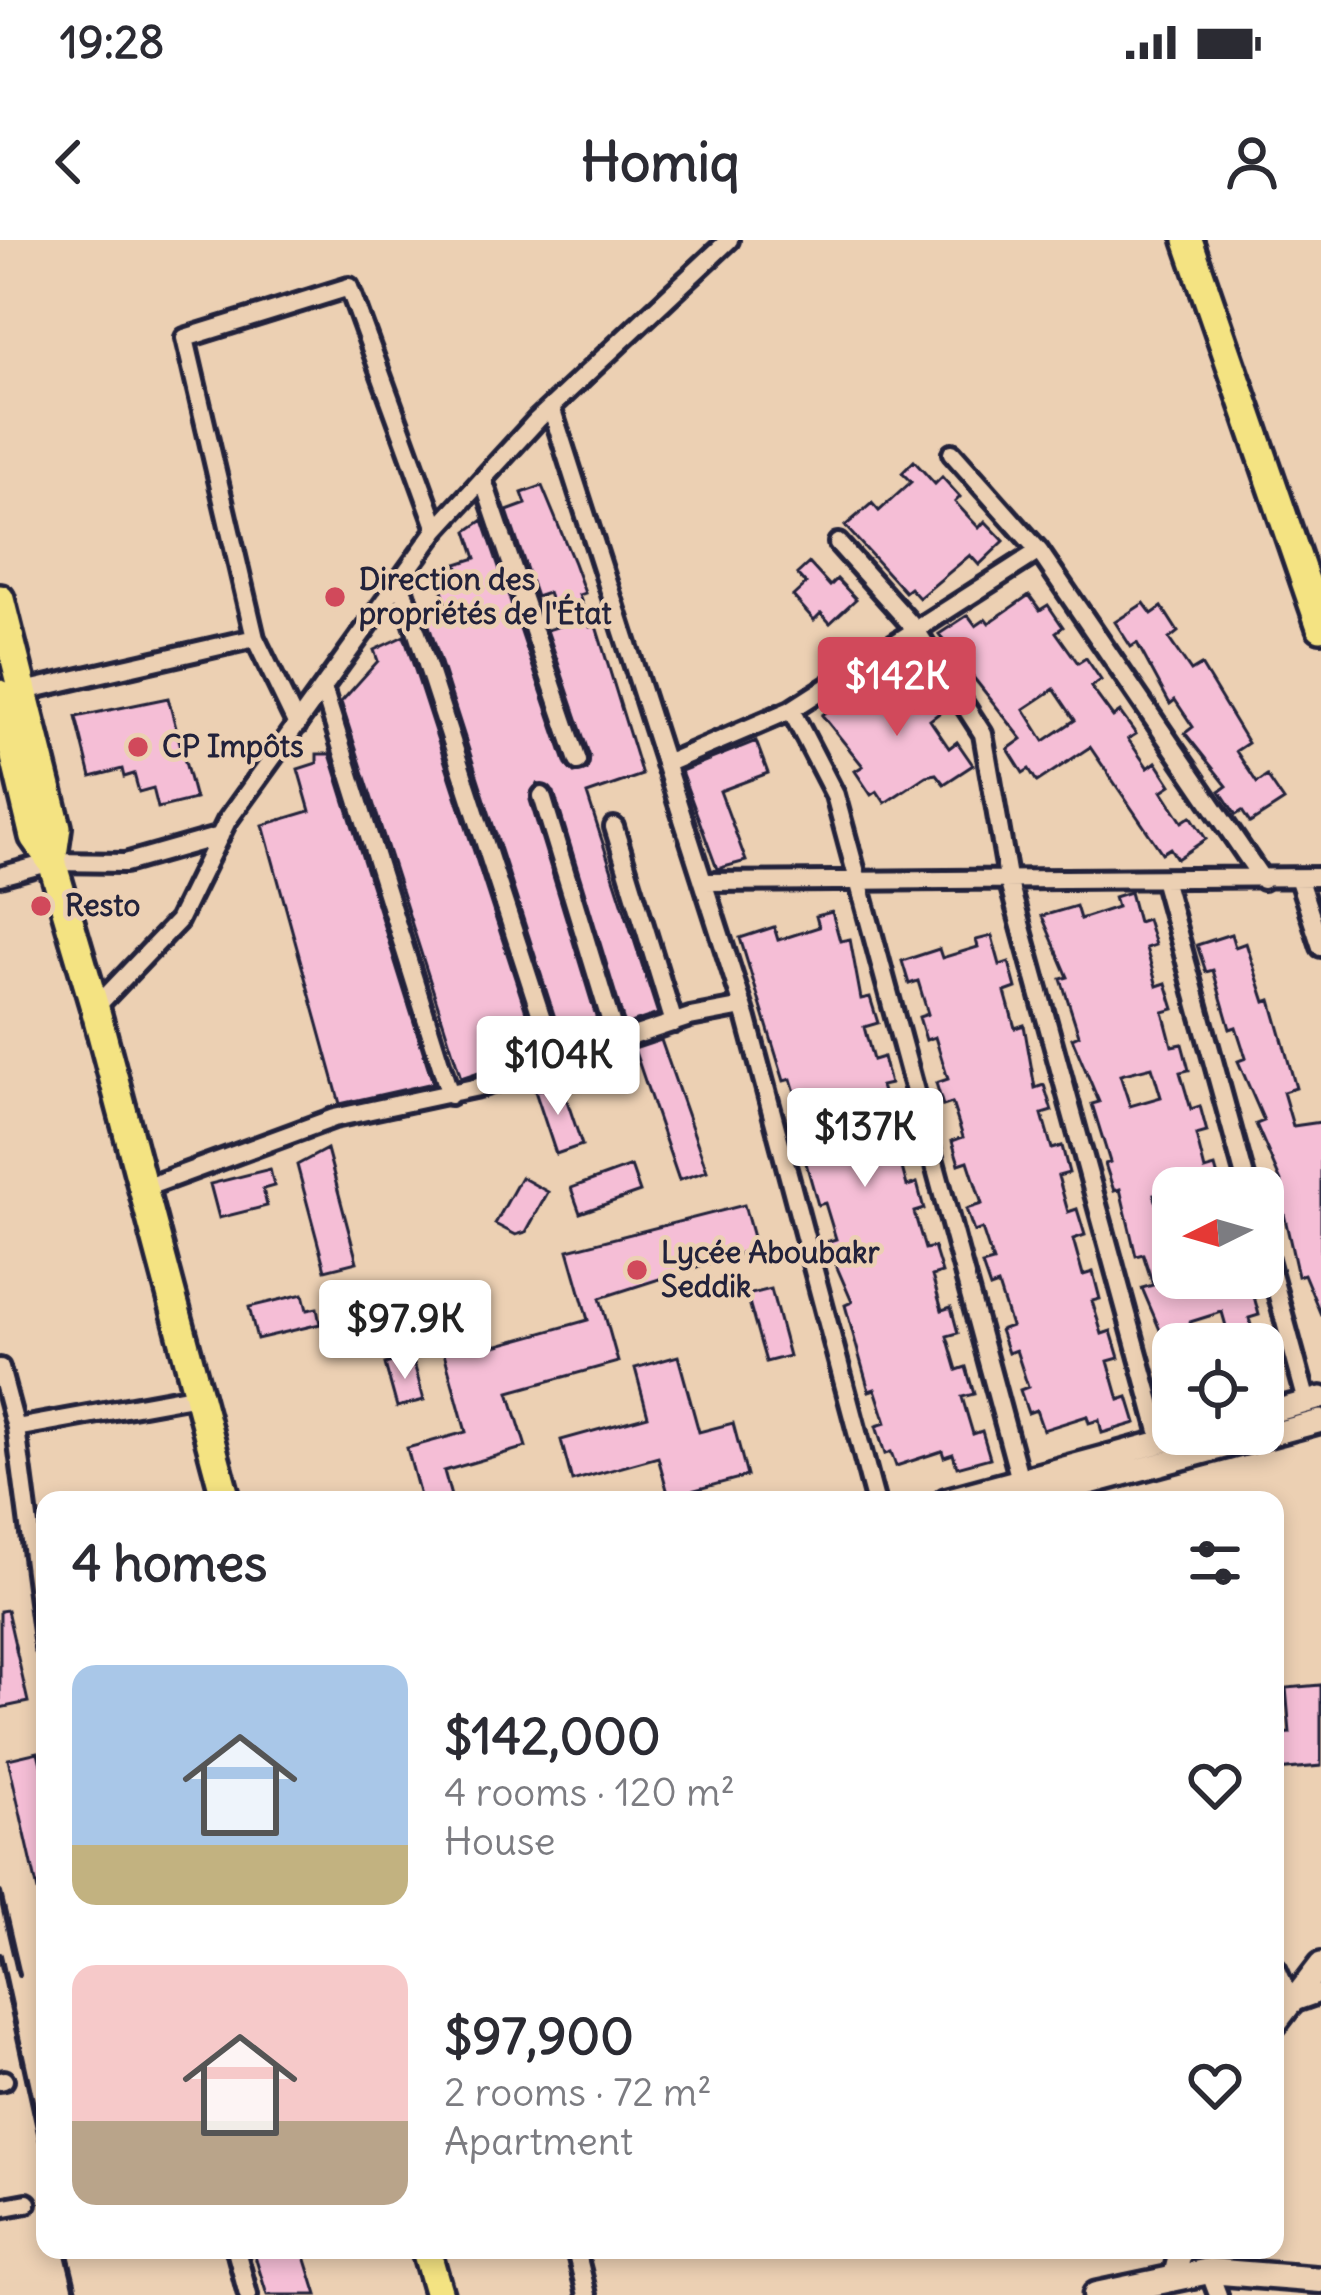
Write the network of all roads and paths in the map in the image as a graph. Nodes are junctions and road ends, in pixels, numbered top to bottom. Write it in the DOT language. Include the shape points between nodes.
graph roads {
  1 [pos="729,240"];
  2 [pos="1188,240"];
  3 [pos="550,407"];
  4 [pos="952,453"];
  5 [pos="483,479"];
  6 [pos="437,530"];
  7 [pos="838,543"];
  8 [pos="1039,551"];
  9 [pos="400,581"];
  10 [pos="0,598"];
  11 [pos="1321,627"];
  12 [pos="916,630"];
  13 [pos="255,638"];
  14 [pos="323,688"];
  15 [pos="12,693"];
  16 [pos="791,710"];
  17 [pos="297,725"];
  18 [pos="578,760"];
  19 [pos="665,764"];
  20 [pos="542,796"];
  21 [pos="614,827"];
  22 [pos="220,836"];
  23 [pos="52,862"];
  24 [pos="0,876"];
  25 [pos="1321,878"];
  26 [pos="1263,880"];
  27 [pos="1299,880"];
  28 [pos="703,882"];
  29 [pos="1164,882"];
  30 [pos="857,883"];
  31 [pos="1009,883"];
  32 [pos="1321,947"];
  33 [pos="743,1007"];
  34 [pos="95,1008"];
  35 [pos="674,1023"];
  36 [pos="617,1042"];
  37 [pos="556,1062"];
  38 [pos="449,1094"];
  39 [pos="1242,1167"];
  40 [pos="144,1187"];
  41 [pos="1282,1299"];
  42 [pos="0,1368"];
  43 [pos="198,1395"];
  44 [pos="1152,1405"];
  45 [pos="1316,1407"];
  46 [pos="1284,1411"];
  47 [pos="16,1428"];
  48 [pos="1152,1446"];
  49 [pos="1048,1488"];
  50 [pos="224,1491"];
  51 [pos="872,1491"];
  52 [pos="36,1579"];
  53 [pos="1321,1964"];
  54 [pos="1321,1993"];
  55 [pos="1284,2010"];
  56 [pos="1284,2013"];
  57 [pos="27,2203"];
  58 [pos="0,2208"];
  59 [pos="238,2259"];
  60 [pos="429,2259"];
  61 [pos="578,2259"];
  62 [pos="1178,2262"];
  63 [pos="1321,2280"];
  64 [pos="1214,2283"];
  65 [pos="248,2295"];
  66 [pos="439,2295"];
  67 [pos="587,2295"];
  68 [pos="1096,2295"];
  1 -- 3 [label="street"];
  2 -- 11 [label="main road"];
  3 -- 5 [label="street"];
  3 -- 19 [label="street"];
  4 -- 8 [label="street"];
  5 -- 6 [label="street"];
  5 -- 18 [label="street"];
  6 -- 9 [label="street"];
  6 -- 13 [label="street" via="349,287 185,338"];
  7 -- 12 [label="street"];
  8 -- 12 [label="street"];
  8 -- 26 [label="street"];
  9 -- 14 [label="street"];
  9 -- 37 [label="street"];
  10 -- 15 [label="main road"];
  12 -- 16 [label="street"];
  12 -- 31 [label="street" via="983,734"];
  13 -- 15 [label="street"];
  13 -- 17 [label="street"];
  14 -- 17 [label="street"];
  14 -- 38 [label="street"];
  15 -- 23 [label="main road" via="34,838"];
  16 -- 19 [label="street"];
  16 -- 30 [label="street" via="835,795"];
  17 -- 22 [label="street"];
  19 -- 28 [label="street"];
  20 -- 36 [label="street"];
  21 -- 35 [label="street"];
  22 -- 23 [label="street" via="125,863"];
  22 -- 34 [label="street" via="178,922"];
  23 -- 24 [label="street"];
  23 -- 34 [label="main road"];
  25 -- 27 [label="street"];
  26 -- 27 [label="street"];
  26 -- 29 [label="street"];
  27 -- 32 [label="street"];
  28 -- 30 [label="street"];
  28 -- 33 [label="street"];
  29 -- 31 [label="street"];
  29 -- 39 [label="street"];
  30 -- 31 [label="street"];
  30 -- 49 [label="street"];
  31 -- 44 [label="street"];
  33 -- 35 [label="street"];
  33 -- 51 [label="street"];
  34 -- 40 [label="main road"];
  35 -- 36 [label="street"];
  36 -- 37 [label="street"];
  37 -- 38 [label="street"];
  38 -- 40 [label="street" via="334,1118"];
  40 -- 43 [label="main road"];
  41 -- 45 [label="street"];
  42 -- 47 [label="street"];
  43 -- 47 [label="street"];
  43 -- 50 [label="main road"];
  45 -- 46 [label="street"];
  45 -- 49 [label="street"];
  47 -- 52 [label="street"];
  48 -- 49 [label="street"];
  53 -- 55 [label="street"];
  54 -- 56 [label="street"];
  57 -- 58 [label="street"];
  59 -- 65 [label="street"];
  60 -- 66 [label="main road"];
  61 -- 67 [label="street"];
  62 -- 64 [label="main road"];
  62 -- 68 [label="main road"];
  63 -- 64 [label="main road"];
}
